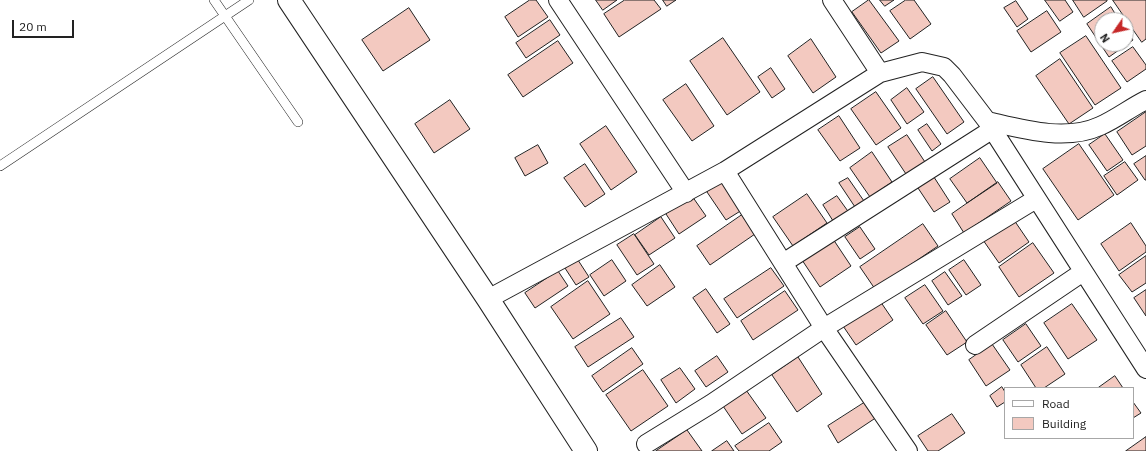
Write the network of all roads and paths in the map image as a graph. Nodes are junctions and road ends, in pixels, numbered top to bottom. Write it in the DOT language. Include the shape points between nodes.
graph roads {
  1 [pos="214,0"];
  2 [pos="249,0"];
  3 [pos="289,0"];
  4 [pos="558,0"];
  5 [pos="832,0"];
  6 [pos="225,17"];
  7 [pos="880,72"];
  8 [pos="1146,100"];
  9 [pos="298,122"];
  10 [pos="990,125"];
  11 [pos="0,166"];
  12 [pos="725,171"];
  13 [pos="686,192"];
  14 [pos="1036,199"];
  15 [pos="783,263"];
  16 [pos="1083,272"];
  17 [pos="488,299"];
  18 [pos="824,328"];
  19 [pos="975,345"];
  20 [pos="1146,369"];
  21 [pos="646,444"];
  22 [pos="586,451"];
  23 [pos="908,451"];
  1 -- 6 [label="lane"];
  2 -- 6 [label="lane"];
  3 -- 17 [label="street"];
  4 -- 13 [label="street"];
  5 -- 7 [label="street"];
  6 -- 9 [label="lane"];
  6 -- 11 [label="lane"];
  7 -- 10 [label="street" via="922,62 944,67"];
  7 -- 12 [label="street"];
  8 -- 10 [label="street" via="1099,126 1072,133 1039,132"];
  10 -- 14 [label="street"];
  10 -- 15 [label="street"];
  12 -- 13 [label="street"];
  12 -- 15 [label="street"];
  13 -- 17 [label="street"];
  14 -- 16 [label="street"];
  14 -- 18 [label="street"];
  15 -- 18 [label="street"];
  16 -- 19 [label="street"];
  16 -- 20 [label="street"];
  17 -- 22 [label="street"];
  18 -- 21 [label="street"];
  18 -- 23 [label="street"];
}
